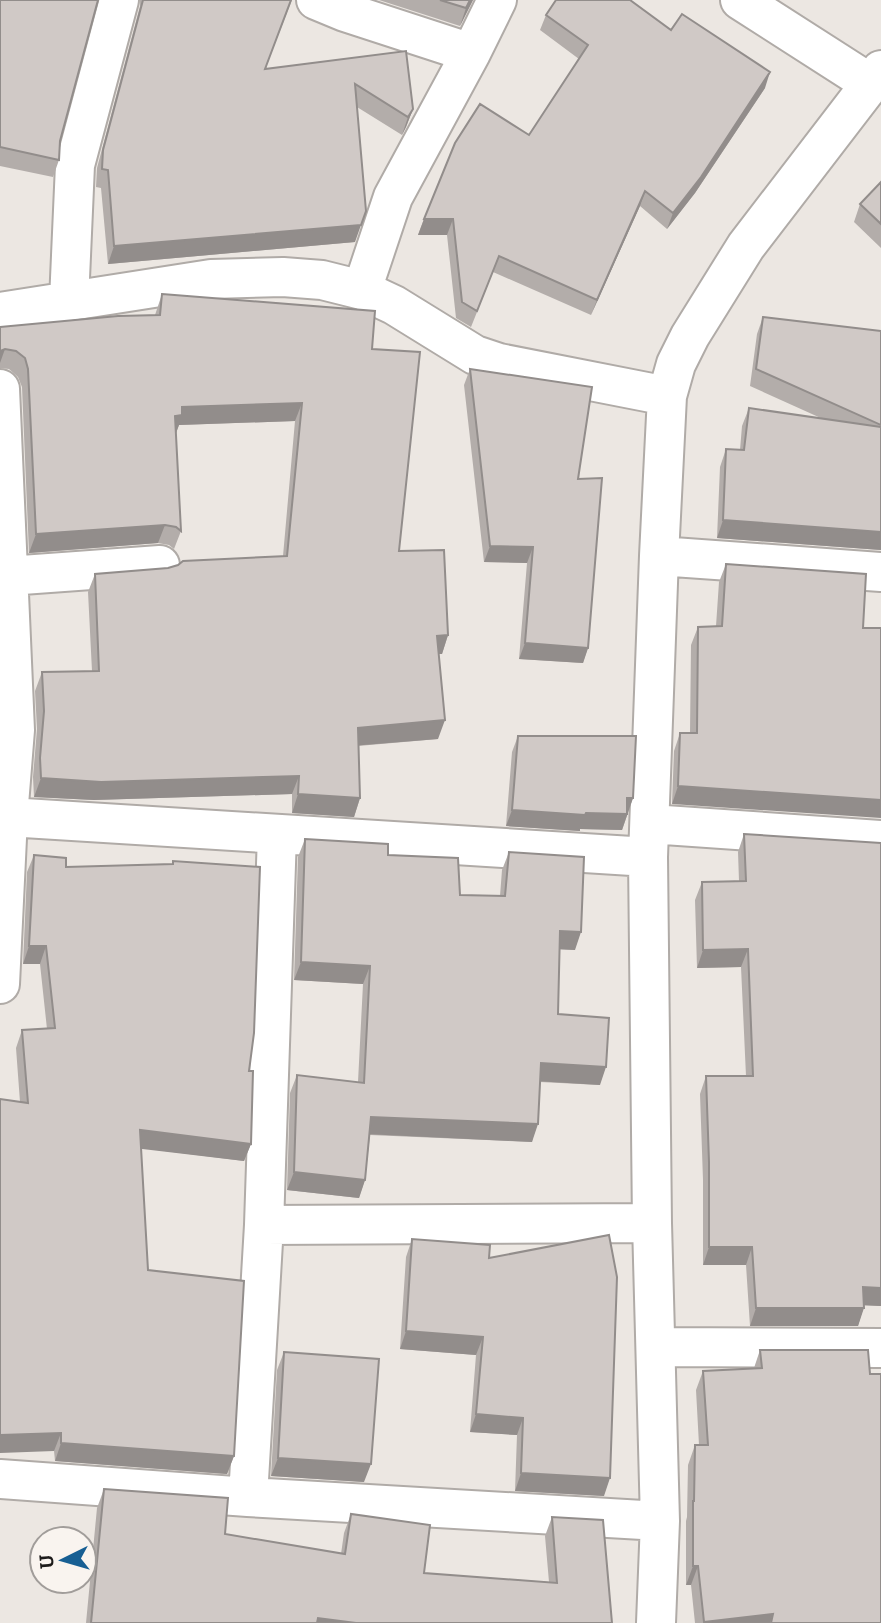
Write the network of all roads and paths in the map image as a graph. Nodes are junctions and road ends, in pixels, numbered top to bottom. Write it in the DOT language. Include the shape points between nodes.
graph roads {
  1 [pos="119,0"];
  2 [pos="316,0"];
  3 [pos="497,0"];
  4 [pos="740,0"];
  5 [pos="471,52"];
  6 [pos="873,91"];
  7 [pos="362,289"];
  8 [pos="69,301"];
  9 [pos="0,312"];
  10 [pos="0,389"];
  11 [pos="667,396"];
  12 [pos="659,556"];
  13 [pos="160,565"];
  14 [pos="881,572"];
  15 [pos="8,576"];
  16 [pos="8,729"];
  17 [pos="8,817"];
  18 [pos="277,834"];
  19 [pos="881,840"];
  20 [pos="649,841"];
  21 [pos="0,968"];
  22 [pos="652,1223"];
  23 [pos="264,1225"];
  24 [pos="656,1347"];
  25 [pos="881,1348"];
  26 [pos="0,1479"];
  27 [pos="248,1497"];
  28 [pos="660,1521"];
  29 [pos="656,1623"];
  1 -- 8 [label="street" via="75,165"];
  2 -- 5 [label="street"];
  3 -- 5 [label="street"];
  4 -- 6 [label="street"];
  5 -- 7 [label="street" via="393,197"];
  6 -- 11 [label="street" via="746,246 690,336"];
  7 -- 8 [label="street" via="282,277 211,279"];
  7 -- 11 [label="street" via="475,355"];
  8 -- 9 [label="street"];
  10 -- 15 [label="street"];
  11 -- 12 [label="street"];
  12 -- 14 [label="street"];
  12 -- 20 [label="street"];
  13 -- 15 [label="street"];
  15 -- 16 [label="street"];
  16 -- 17 [label="street"];
  17 -- 18 [label="street"];
  17 -- 21 [label="street"];
  18 -- 20 [label="street"];
  18 -- 23 [label="street"];
  19 -- 20 [label="street"];
  20 -- 22 [label="street"];
  22 -- 23 [label="street"];
  22 -- 24 [label="street"];
  23 -- 27 [label="street"];
  24 -- 25 [label="street"];
  24 -- 28 [label="street"];
  26 -- 27 [label="street"];
  27 -- 28 [label="street"];
  28 -- 29 [label="street"];
}
